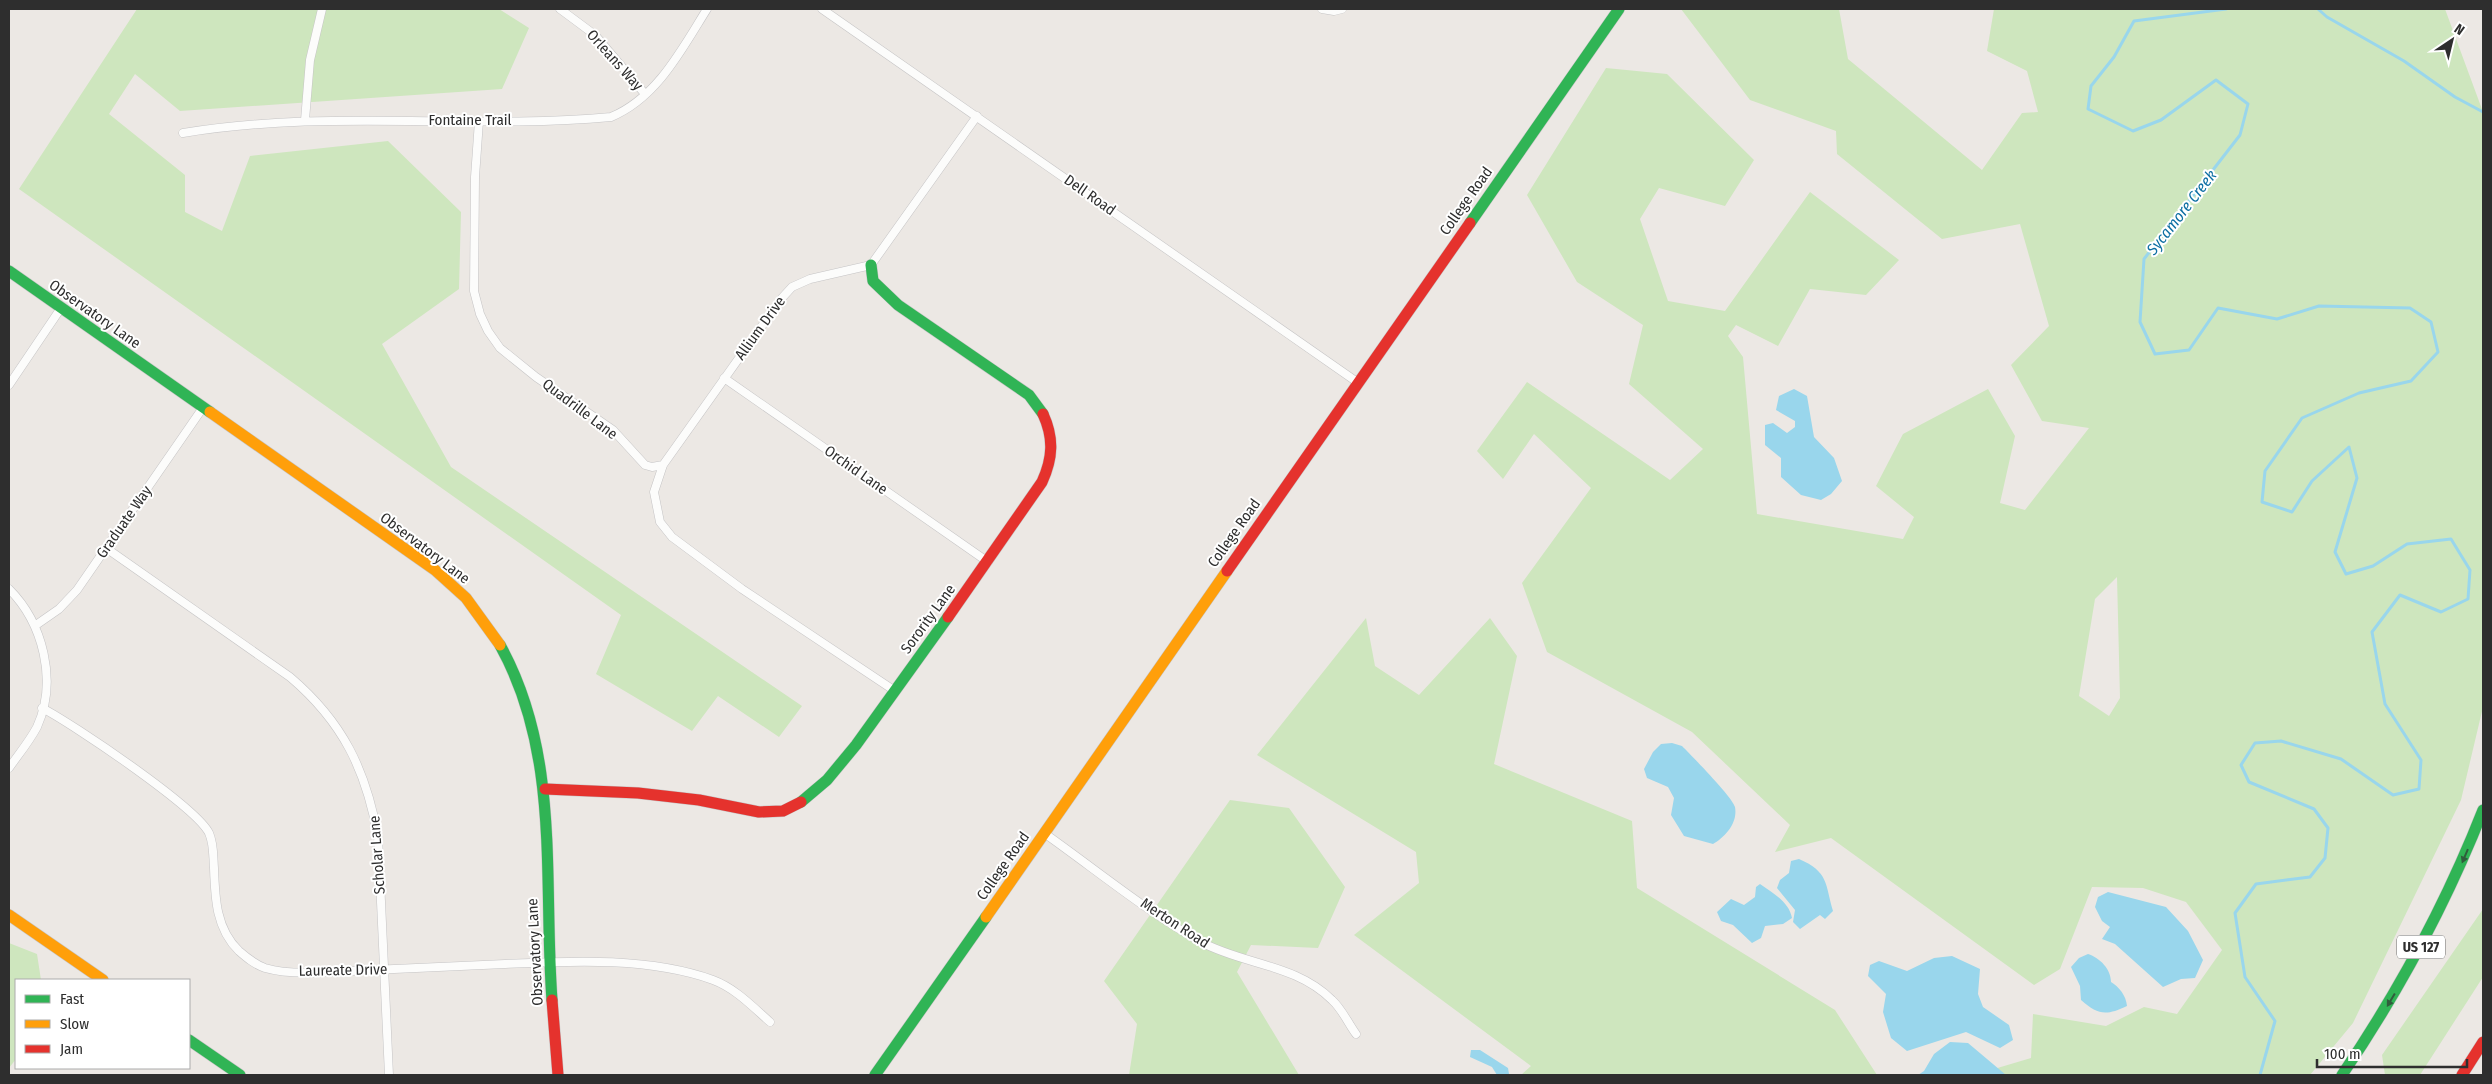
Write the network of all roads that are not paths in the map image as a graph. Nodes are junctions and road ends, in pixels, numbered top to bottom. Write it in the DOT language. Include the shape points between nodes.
graph roads {
  1 [pos="322,9"];
  2 [pos="560,9"];
  3 [pos="707,9"];
  4 [pos="822,9"];
  5 [pos="1322,9"];
  6 [pos="1342,9"];
  7 [pos="1619,9"];
  8 [pos="645,94"];
  9 [pos="977,116"];
  10 [pos="304,120"];
  11 [pos="478,121"];
  12 [pos="183,133"];
  13 [pos="871,265"];
  14 [pos="9,271"];
  15 [pos="61,308"];
  16 [pos="724,378"];
  17 [pos="1357,382"];
  18 [pos="9,385"];
  19 [pos="202,409"];
  20 [pos="663,465"];
  21 [pos="106,548"];
  22 [pos="988,562"];
  23 [pos="9,589"];
  24 [pos="36,625"];
  25 [pos="895,691"];
  26 [pos="42,708"];
  27 [pos="9,768"];
  28 [pos="545,789"];
  29 [pos="2483,810"];
  30 [pos="1044,833"];
  31 [pos="9,915"];
  32 [pos="549,962"];
  33 [pos="382,969"];
  34 [pos="102,979"];
  35 [pos="770,1022"];
  36 [pos="1356,1034"];
  37 [pos="190,1041"];
  38 [pos="2483,1042"];
  39 [pos="240,1075"];
  40 [pos="389,1075"];
  41 [pos="558,1075"];
  42 [pos="875,1075"];
  43 [pos="2342,1075"];
  44 [pos="2462,1075"];
  1 -- 10 [label="street" via="310,60"];
  2 -- 8 [label="street, Orleans Way" via="595,35"];
  3 -- 8 [label="street, Fontaine Trail" via="674,62"];
  4 -- 9 [label="street, Dell Road"];
  5 -- 6 [label="street"];
  7 -- 17 [label="main road, College Road"];
  8 -- 11 [label="street, Fontaine Trail" via="611,117"];
  9 -- 13 [label="street"];
  9 -- 17 [label="street, Dell Road"];
  10 -- 11 [label="street, Fontaine Trail"];
  10 -- 12 [label="street, Fontaine Trail"];
  11 -- 20 [label="street, Quadrille Lane" via="474,291 488,331 500,348 536,377 613,430 645,465"];
  13 -- 16 [label="street, Allium Drive" via="810,279 792,287"];
  13 -- 22 [label="main road, Sorority Lane" via="873,281 884,293 1029,395 1041,408 1050,429 1050,467"];
  14 -- 15 [label="main road, Observatory Lane"];
  15 -- 18 [label="street"];
  15 -- 19 [label="main road, Observatory Lane"];
  16 -- 20 [label="street, Allium Drive"];
  16 -- 22 [label="street, Orchid Lane"];
  17 -- 30 [label="main road, College Road"];
  19 -- 21 [label="street, Graduate Way"];
  19 -- 28 [label="main road, Observatory Lane" via="435,570 465,597 501,645 526,699 536,730"];
  20 -- 25 [label="street" via="654,492 660,522 672,537 742,589"];
  21 -- 24 [label="street, Graduate Way" via="60,609"];
  21 -- 33 [label="street, Scholar Lane" via="290,677 310,694 335,724 354,754 373,808 378,837"];
  22 -- 25 [label="main road, Sorority Lane"];
  23 -- 24 [label="street"];
  24 -- 26 [label="street" via="44,659"];
  25 -- 28 [label="main road, Sorority Lane" via="827,780 803,801 783,811 759,812 699,800 638,793"];
  26 -- 27 [label="street" via="32,735"];
  26 -- 33 [label="street, Laureate Drive" via="76,728 172,797 201,822 213,846 219,920 232,944 252,962 284,971"];
  28 -- 32 [label="main road, Observatory Lane"];
  29 -- 43 [label="main road, US 127, one-way" via="2428,935 2380,1018"];
  30 -- 36 [label="street, Merton Road" via="1199,941 1239,958 1299,976 1319,988 1334,1001"];
  30 -- 42 [label="main road, College Road"];
  31 -- 34 [label="main road"];
  32 -- 33 [label="street, Laureate Drive"];
  32 -- 35 [label="street, Laureate Drive" via="601,962 670,969 714,980 732,990"];
  32 -- 41 [label="main road, Observatory Lane"];
  33 -- 40 [label="street, Scholar Lane"];
  37 -- 39 [label="main road"];
  38 -- 44 [label="main road"];
}
